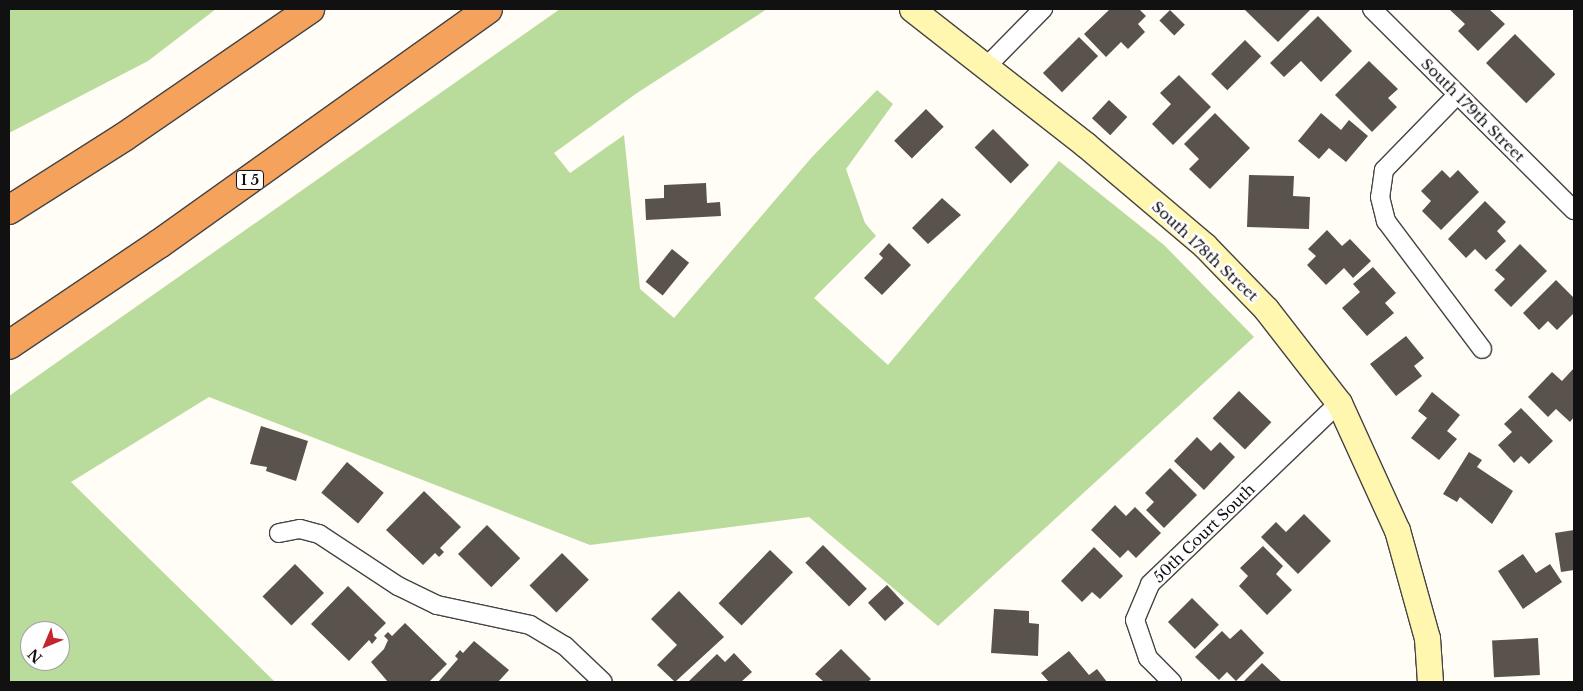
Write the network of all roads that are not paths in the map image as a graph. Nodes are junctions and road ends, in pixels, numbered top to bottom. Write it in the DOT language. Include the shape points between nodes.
graph roads {
  1 [pos="310,9"];
  2 [pos="488,9"];
  3 [pos="912,9"];
  4 [pos="1043,9"];
  5 [pos="1372,9"];
  6 [pos="984,68"];
  7 [pos="1458,95"];
  8 [pos="9,210"];
  9 [pos="1574,210"];
  10 [pos="9,345"];
  11 [pos="1482,349"];
  12 [pos="1339,403"];
  13 [pos="279,532"];
  14 [pos="603,682"];
  15 [pos="1172,682"];
  16 [pos="1430,682"];
  1 -- 8 [label="highway" via="124,137"];
  2 -- 10 [label="highway, I 5" via="159,244"];
  3 -- 6 [label="street, South 178th Street"];
  4 -- 6 [label="street"];
  5 -- 7 [label="street, South 179th Street"];
  6 -- 12 [label="street, South 178th Street" via="1086,145 1218,258 1266,309"];
  7 -- 9 [label="street, South 179th Street"];
  7 -- 11 [label="street" via="1384,170 1380,197 1386,221"];
  12 -- 15 [label="street, 50th Court South" via="1150,584 1135,620 1148,658"];
  12 -- 16 [label="street, South 178th Street" via="1397,530 1427,638"];
  13 -- 14 [label="street" via="300,529 319,534 422,599 537,629 565,646"];
}
